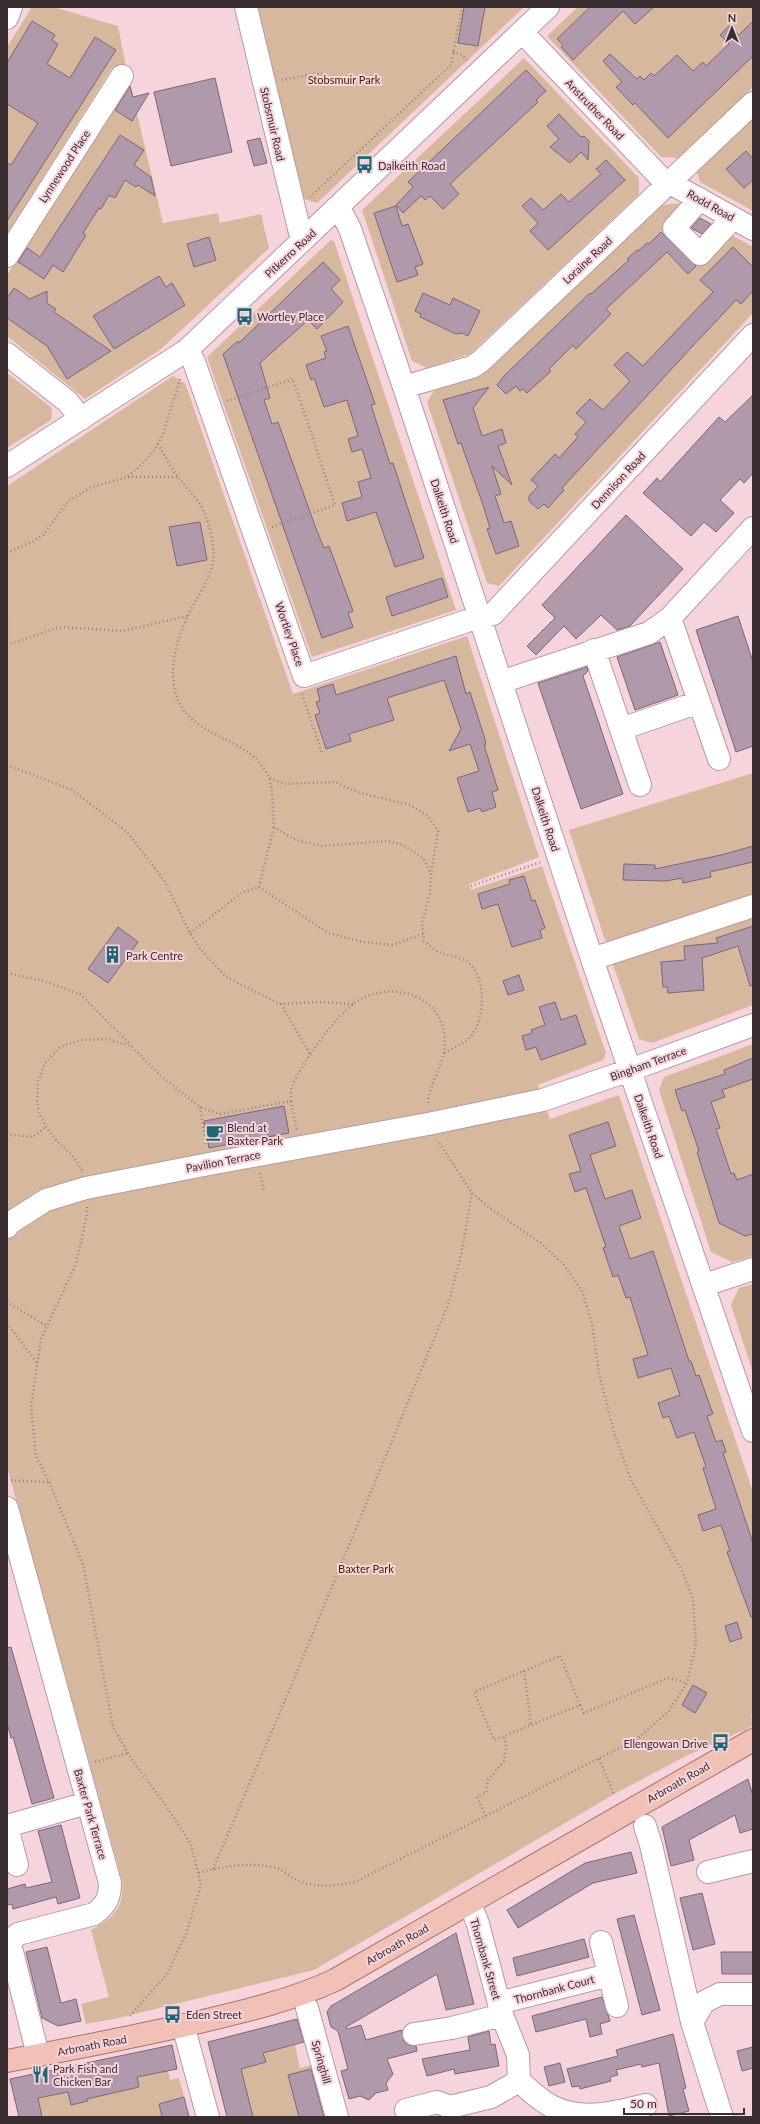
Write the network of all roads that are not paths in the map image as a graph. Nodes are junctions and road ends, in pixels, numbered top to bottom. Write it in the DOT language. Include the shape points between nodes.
graph roads {
  1 [pos="11,7"];
  2 [pos="246,7"];
  3 [pos="548,7"];
  4 [pos="7,18"];
  5 [pos="522,32"];
  6 [pos="122,76"];
  7 [pos="753,103"];
  8 [pos="670,182"];
  9 [pos="700,199"];
  10 [pos="339,208"];
  11 [pos="733,218"];
  12 [pos="753,229"];
  13 [pos="302,241"];
  14 [pos="7,256"];
  15 [pos="753,335"];
  16 [pos="7,354"];
  17 [pos="191,356"];
  18 [pos="404,387"];
  19 [pos="81,419"];
  20 [pos="7,466"];
  21 [pos="753,528"];
  22 [pos="480,618"];
  23 [pos="670,618"];
  24 [pos="594,650"];
  25 [pos="501,682"];
  26 [pos="699,702"];
  27 [pos="621,729"];
  28 [pos="718,759"];
  29 [pos="640,785"];
  30 [pos="753,906"];
  31 [pos="592,959"];
  32 [pos="753,1025"];
  33 [pos="630,1070"];
  34 [pos="543,1100"];
  35 [pos="7,1227"];
  36 [pos="753,1269"];
  37 [pos="704,1285"];
  38 [pos="753,1431"];
  39 [pos="7,1508"];
  40 [pos="753,1740"];
  41 [pos="87,1803"];
  42 [pos="7,1826"];
  43 [pos="644,1826"];
  44 [pos="753,1861"];
  45 [pos="17,1865"];
  46 [pos="708,1872"];
  47 [pos="470,1903"];
  48 [pos="9,1940"];
  49 [pos="600,1942"];
  50 [pos="609,1975"];
  51 [pos="753,1994"];
  52 [pos="617,2006"];
  53 [pos="307,2008"];
  54 [pos="501,2009"];
  55 [pos="692,2022"];
  56 [pos="183,2025"];
  57 [pos="414,2034"];
  58 [pos="38,2056"];
  59 [pos="7,2061"];
  60 [pos="519,2080"];
  61 [pos="646,2105"];
  62 [pos="406,2110"];
  63 [pos="208,2117"];
  64 [pos="337,2117"];
  65 [pos="722,2117"];
  1 -- 4 [label="street"];
  2 -- 13 [label="street, Stobsmuir Road"];
  3 -- 5 [label="street, Pitkerro Road"];
  5 -- 8 [label="street, Anstruther Road" via="661,178"];
  5 -- 10 [label="street, Pitkerro Road"];
  6 -- 14 [label="street, Lynnewood Place"];
  7 -- 8 [label="street, Loraine Road"];
  8 -- 9 [label="street, Rodd Road"];
  8 -- 18 [label="street, Loraine Road" via="481,361 472,367"];
  9 -- 11 [label="street, Rodd Road"];
  9 -- 11 [label="street" via="674,228 700,254"];
  10 -- 13 [label="street, Pitkerro Road"];
  10 -- 18 [label="street, Dalkeith Road" via="350,229"];
  11 -- 12 [label="street, Rodd Road"];
  13 -- 17 [label="street, Pitkerro Road"];
  15 -- 22 [label="street, Dennison Road" via="493,614"];
  16 -- 19 [label="street" via="68,402"];
  17 -- 19 [label="street, Pitkerro Road"];
  17 -- 22 [label="street, Wortley Place" via="304,676"];
  18 -- 22 [label="street, Dalkeith Road"];
  19 -- 20 [label="street, Pitkerro Road"];
  21 -- 23 [label="street"];
  22 -- 25 [label="street, Dalkeith Road"];
  23 -- 24 [label="street" via="649,632"];
  23 -- 26 [label="street"];
  24 -- 25 [label="street"];
  24 -- 27 [label="street"];
  25 -- 31 [label="street, Dalkeith Road"];
  26 -- 27 [label="street"];
  26 -- 28 [label="street"];
  27 -- 29 [label="street"];
  30 -- 31 [label="street"];
  31 -- 33 [label="street, Dalkeith Road"];
  32 -- 33 [label="street, Bingham Terrace"];
  33 -- 34 [label="street, Bingham Terrace"];
  33 -- 37 [label="street, Dalkeith Road"];
  34 -- 35 [label="street, Pavilion Terrace" via="86,1188 46,1200"];
  36 -- 37 [label="street"];
  37 -- 38 [label="street, Dalkeith Road"];
  39 -- 41 [label="street, Baxter Park Terrace"];
  40 -- 47 [label="main road, Arbroath Road"];
  41 -- 42 [label="street"];
  41 -- 48 [label="street, Baxter Park Terrace" via="110,1883 110,1896 104,1906 94,1914 18,1934"];
  42 -- 45 [label="street"];
  43 -- 55 [label="street" via="651,1845"];
  44 -- 46 [label="street"];
  47 -- 54 [label="street, Thornbank Street"];
  47 -- 56 [label="main road, Arbroath Road" via="335,1980 303,1994"];
  48 -- 58 [label="street, Baxter Park Terrace"];
  49 -- 50 [label="street, Thornbank Court"];
  50 -- 52 [label="street, Thornbank Court"];
  50 -- 54 [label="street, Thornbank Court"];
  51 -- 55 [label="street" via="720,1994 704,2002"];
  53 -- 64 [label="street, Springhill"];
  54 -- 57 [label="street, Thornbank Street" via="452,2028"];
  54 -- 60 [label="street, Thornbank Street" via="518,2056"];
  55 -- 65 [label="street"];
  56 -- 58 [label="main road, Arbroath Road"];
  56 -- 63 [label="street"];
  58 -- 59 [label="main road, Arbroath Road"];
  60 -- 61 [label="street" via="553,2108 580,2115 606,2115"];
  60 -- 62 [label="street" via="491,2097 457,2106 450,2107 437,2102"];
}
